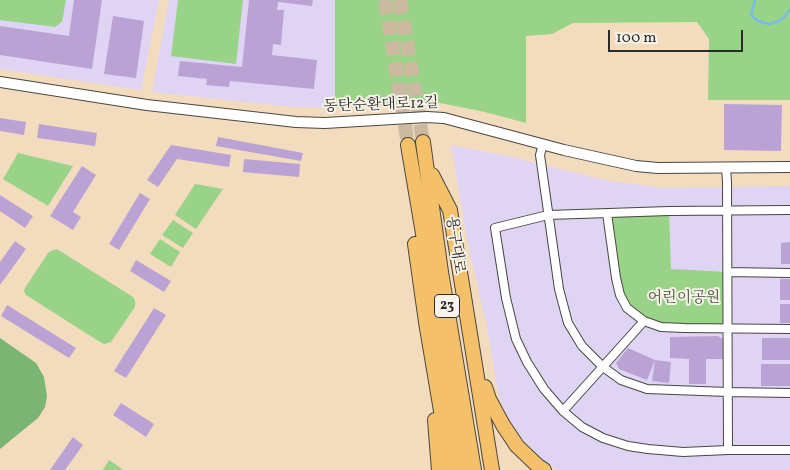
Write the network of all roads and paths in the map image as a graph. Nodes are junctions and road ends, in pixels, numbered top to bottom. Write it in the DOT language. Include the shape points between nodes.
graph roads {
  1 [pos="0,82"];
  2 [pos="423,142"];
  3 [pos="543,144"];
  4 [pos="408,145"];
  5 [pos="412,166"];
  6 [pos="427,166"];
  7 [pos="790,167"];
  8 [pos="726,168"];
  9 [pos="727,210"];
  10 [pos="790,210"];
  11 [pos="607,213"];
  12 [pos="548,215"];
  13 [pos="728,272"];
  14 [pos="790,273"];
  15 [pos="644,321"];
  16 [pos="426,322"];
  17 [pos="728,329"];
  18 [pos="790,329"];
  19 [pos="474,354"];
  20 [pos="603,367"];
  21 [pos="728,392"];
  22 [pos="790,393"];
  23 [pos="563,411"];
  24 [pos="728,450"];
  25 [pos="790,450"];
  26 [pos="439,470"];
  27 [pos="451,470"];
  28 [pos="463,470"];
  29 [pos="474,470"];
  30 [pos="492,470"];
  31 [pos="544,470"];
  1 -- 3 [label="street, 동탄순환대로12길" via="147,105 296,122 444,118"];
  2 -- 6 [label="highway, 용구대로 / 23"];
  3 -- 8 [label="street, 동탄순환대로12길" via="636,166"];
  3 -- 12 [label="street" via="540,155"];
  4 -- 5 [label="highway, 용구대로 / 23"];
  5 -- 16 [label="highway" via="410,207"];
  5 -- 28 [label="highway, 용구대로 / 23"];
  6 -- 19 [label="highway" via="450,210"];
  6 -- 29 [label="highway, 용구대로 / 23"];
  7 -- 8 [label="street, 동탄순환대로12길"];
  8 -- 9 [label="street"];
  9 -- 10 [label="street"];
  9 -- 11 [label="street"];
  9 -- 13 [label="street"];
  11 -- 12 [label="street"];
  11 -- 15 [label="street" via="620,295 627,308"];
  12 -- 20 [label="street" via="559,289 568,323 582,346"];
  12 -- 23 [label="street" via="495,228 516,339 544,390"];
  13 -- 14 [label="street"];
  13 -- 17 [label="street"];
  15 -- 17 [label="street" via="661,327"];
  15 -- 20 [label="street"];
  16 -- 26 [label="highway"];
  16 -- 27 [label="highway"];
  17 -- 18 [label="street"];
  17 -- 21 [label="street"];
  19 -- 30 [label="highway"];
  19 -- 31 [label="highway" via="489,399 503,425 517,446"];
  20 -- 21 [label="street" via="622,380 647,389"];
  20 -- 23 [label="street"];
  21 -- 22 [label="street"];
  21 -- 24 [label="street"];
  23 -- 24 [label="street" via="582,427 628,446 683,452"];
  24 -- 25 [label="street"];
}
